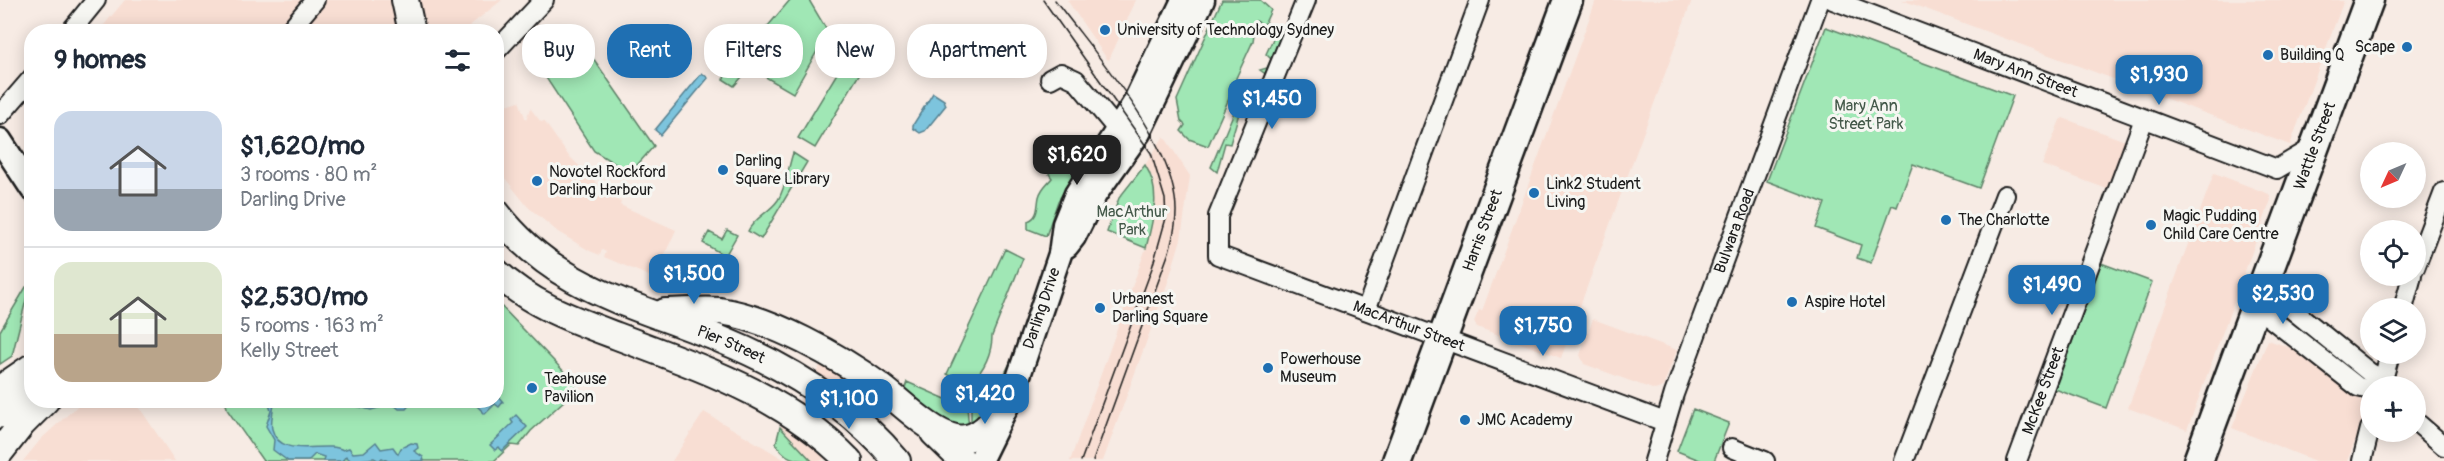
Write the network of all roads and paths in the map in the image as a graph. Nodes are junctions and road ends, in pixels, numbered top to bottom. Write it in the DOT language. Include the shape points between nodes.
graph roads {
  1 [pos="96,0"];
  2 [pos="315,0"];
  3 [pos="405,0"];
  4 [pos="544,0"];
  5 [pos="1183,0"];
  6 [pos="1203,0"];
  7 [pos="1306,0"];
  8 [pos="1480,0"];
  9 [pos="1568,0"];
  10 [pos="1820,0"];
  11 [pos="1833,0"];
  12 [pos="2369,0"];
  13 [pos="76,24"];
  14 [pos="295,24"];
  15 [pos="410,24"];
  16 [pos="504,42"];
  17 [pos="1050,79"];
  18 [pos="24,87"];
  19 [pos="0,115"];
  20 [pos="2144,119"];
  21 [pos="1124,138"];
  22 [pos="0,140"];
  23 [pos="2314,147"];
  24 [pos="24,177"];
  25 [pos="2444,192"];
  26 [pos="2005,195"];
  27 [pos="504,225"];
  28 [pos="2426,239"];
  29 [pos="504,278"];
  30 [pos="2259,296"];
  31 [pos="1366,310"];
  32 [pos="649,312"];
  33 [pos="1443,339"];
  34 [pos="24,372"];
  35 [pos="2367,376"];
  36 [pos="0,389"];
  37 [pos="24,394"];
  38 [pos="1012,396"];
  39 [pos="38,408"];
  40 [pos="0,411"];
  41 [pos="922,419"];
  42 [pos="1665,422"];
  43 [pos="2426,431"];
  44 [pos="2367,442"];
  45 [pos="2444,446"];
  46 [pos="1732,448"];
  47 [pos="0,452"];
  48 [pos="849,461"];
  49 [pos="897,461"];
  50 [pos="963,461"];
  51 [pos="980,461"];
  52 [pos="999,461"];
  53 [pos="1397,461"];
  54 [pos="1654,461"];
  55 [pos="1766,461"];
  56 [pos="1904,461"];
  57 [pos="2017,461"];
  58 [pos="2198,461"];
  59 [pos="2362,461"];
  1 -- 13 [label="street"];
  2 -- 14 [label="street"];
  3 -- 15 [label="main road"];
  4 -- 16 [label="street"];
  5 -- 21 [label="street, Darling Drive" via="1133,105"];
  6 -- 21 [label="street, Darling Drive" via="1144,123"];
  7 -- 31 [label="street, MacArthur Street" via="1218,216 1218,255"];
  8 -- 31 [label="street"];
  9 -- 33 [label="main road, Harris Street"];
  10 -- 42 [label="street, Bulwara Road"];
  11 -- 20 [label="street, Mary Ann Street"];
  12 -- 23 [label="main road, Wattle Street"];
  17 -- 21 [label="street" via="1061,73 1070,76"];
  18 -- 19 [label="street"];
  20 -- 23 [label="street, Mary Ann Street" via="2277,169"];
  20 -- 57 [label="street, McKee Street"];
  21 -- 38 [label="street, Darling Drive" via="1076,194"];
  22 -- 24 [label="street"];
  23 -- 30 [label="main road, Wattle Street"];
  25 -- 28 [label="street"];
  26 -- 56 [label="street"];
  27 -- 32 [label="main road, Pier Street" via="530,251 571,278"];
  29 -- 48 [label="main road" via="540,305 745,386 798,416"];
  30 -- 35 [label="street"];
  30 -- 58 [label="main road, Wattle Street"];
  31 -- 33 [label="street, MacArthur Street"];
  32 -- 41 [label="main road" via="720,311 801,339 860,372"];
  32 -- 49 [label="main road, Pier Street" via="732,344 793,375 861,424"];
  33 -- 42 [label="street, MacArthur Street"];
  33 -- 53 [label="main road, Harris Street"];
  34 -- 36 [label="main road"];
  37 -- 40 [label="highway"];
  38 -- 41 [label="main road" via="988,426 969,438 946,435"];
  38 -- 51 [label="street, Darling Drive"];
  38 -- 52 [label="street, Darling Drive"];
  39 -- 47 [label="main road"];
  41 -- 50 [label="main road"];
  42 -- 54 [label="street, Bulwara Road"];
  43 -- 45 [label="street"];
  44 -- 59 [label="street"];
  46 -- 55 [label="street"];
}
